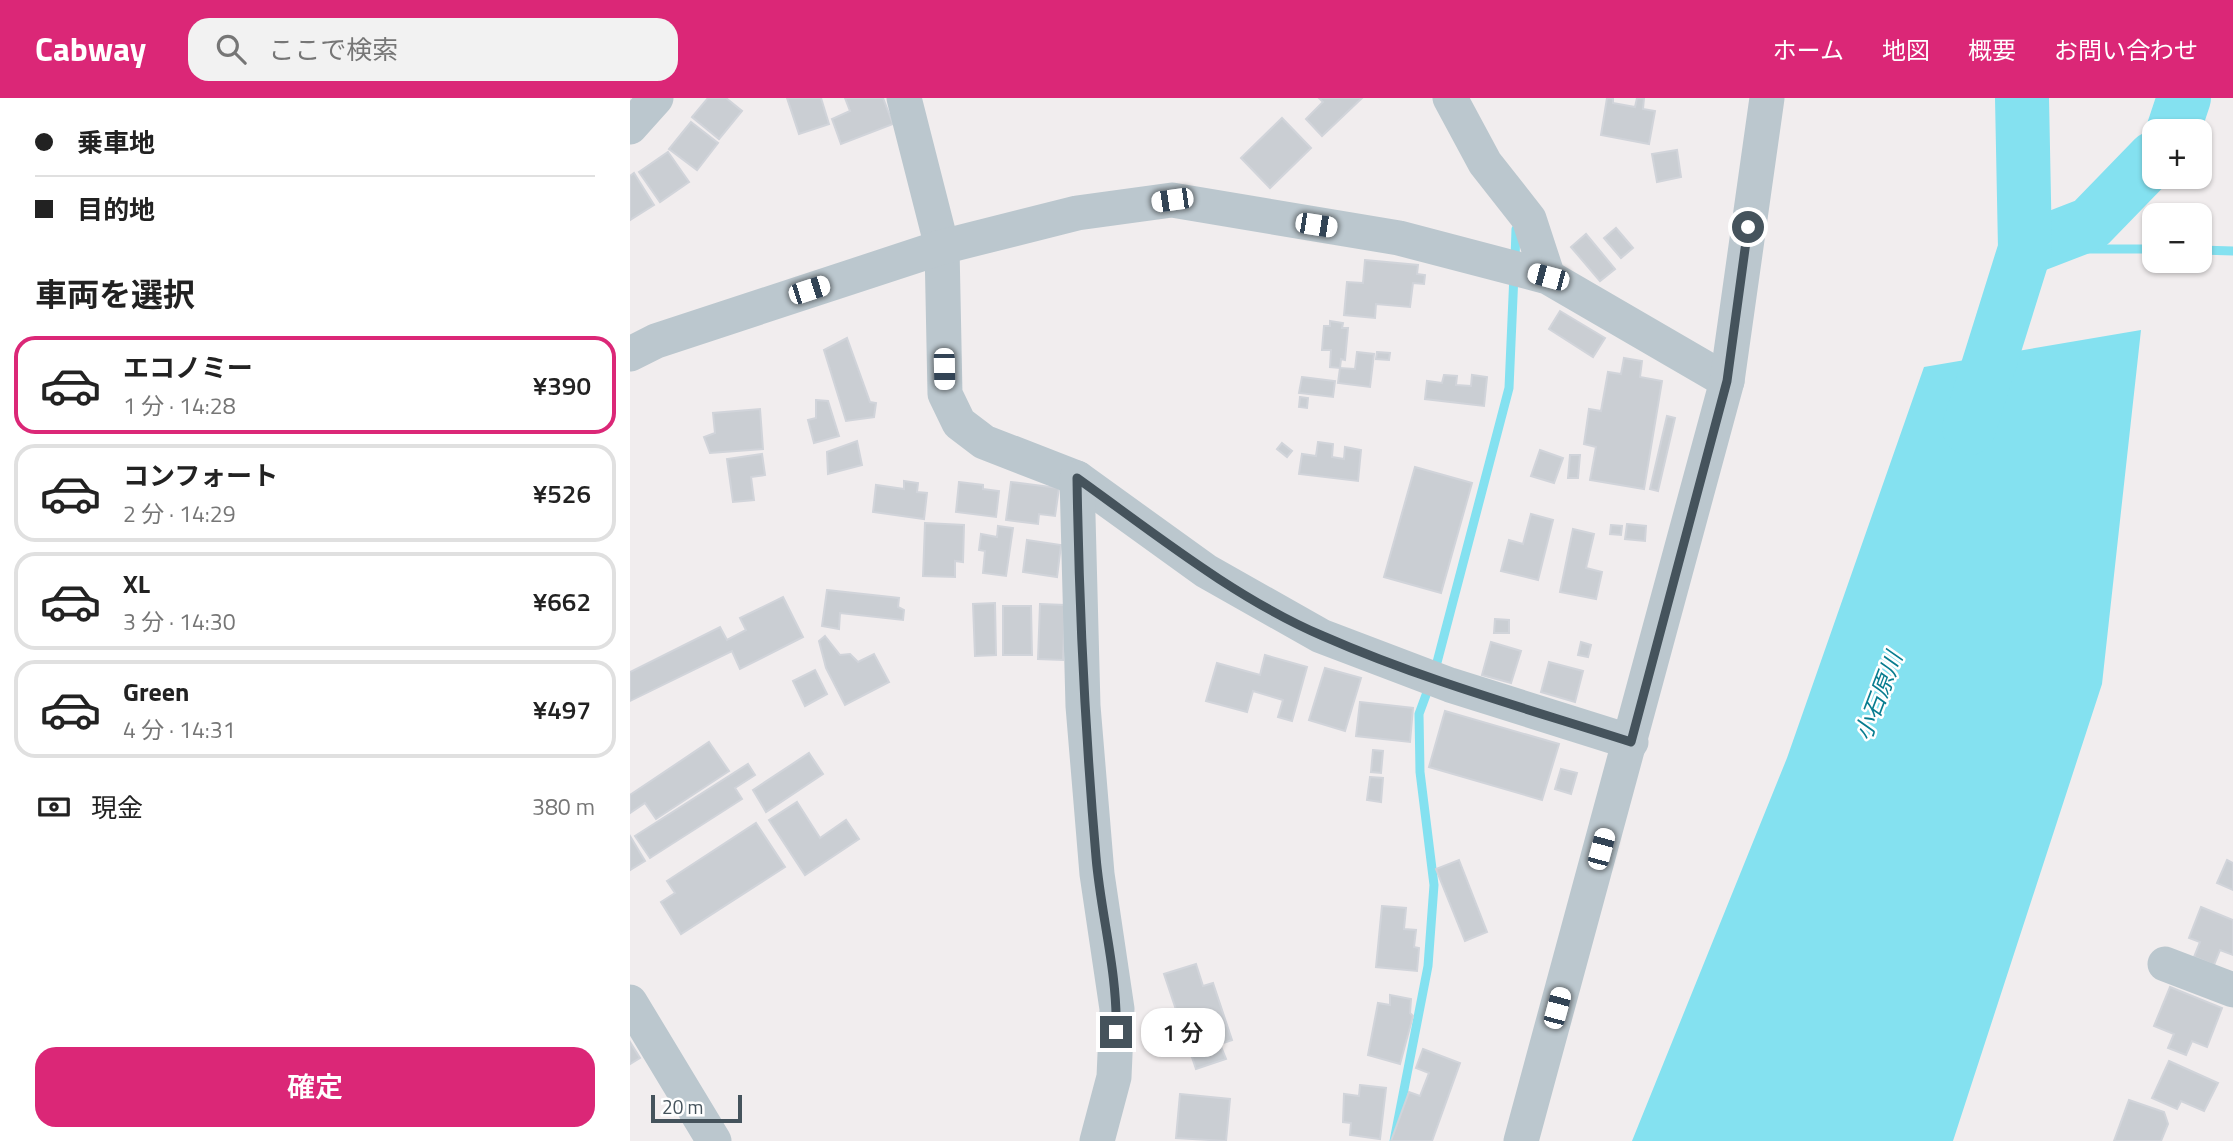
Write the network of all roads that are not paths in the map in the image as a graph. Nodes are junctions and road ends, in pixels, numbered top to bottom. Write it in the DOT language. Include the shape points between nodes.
graph roads {
  1 [pos="656,98"];
  2 [pos="904,98"];
  3 [pos="1450,98"];
  4 [pos="1766,98"];
  5 [pos="630,127"];
  6 [pos="942,247"];
  7 [pos="1548,277"];
  8 [pos="630,354"];
  9 [pos="1727,381"];
  10 [pos="1077,478"];
  11 [pos="1631,742"];
  12 [pos="2165,964"];
  13 [pos="2233,990"];
  14 [pos="630,1002"];
  15 [pos="714,1141"];
  16 [pos="1097,1141"];
  17 [pos="1521,1141"];
  1 -- 5 [label="street"];
  2 -- 6 [label="street"];
  3 -- 7 [label="street" via="1485,163 1529,219"];
  4 -- 9 [label="street"];
  6 -- 7 [label="street" via="1077,213 1172,200 1399,238"];
  6 -- 8 [label="street" via="656,341"];
  6 -- 10 [label="street" via="945,394 959,423 984,442"];
  7 -- 9 [label="street"];
  9 -- 11 [label="street"];
  10 -- 11 [label="street" via="1206,571 1321,636 1450,685"];
  10 -- 16 [label="street" via="1083,706 1097,874 1116,1009 1114,1077"];
  11 -- 17 [label="street"];
  12 -- 13 [label="street"];
  14 -- 15 [label="street"];
}
